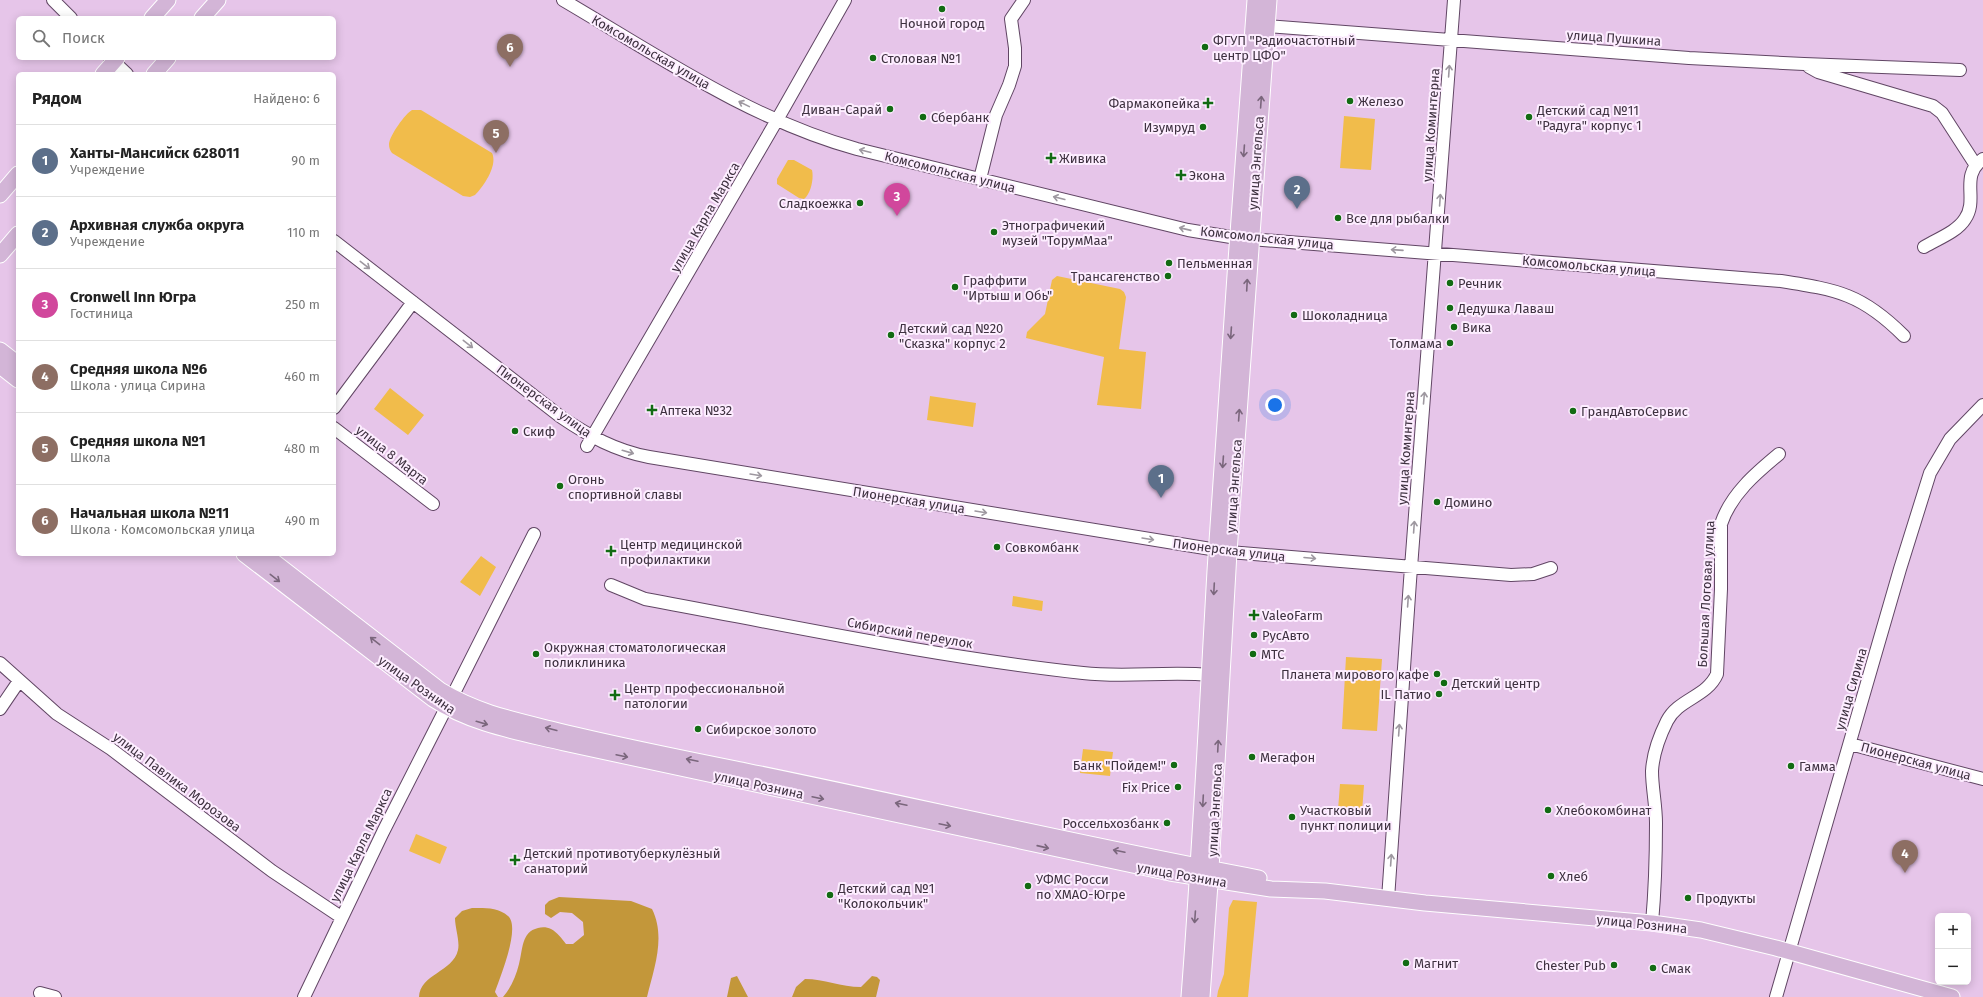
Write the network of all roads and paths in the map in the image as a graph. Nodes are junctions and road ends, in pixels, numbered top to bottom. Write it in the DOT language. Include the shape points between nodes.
graph roads {
  1 [pos="53,0"];
  2 [pos="168,0"];
  3 [pos="218,0"];
  4 [pos="563,0"];
  5 [pos="845,0"];
  6 [pos="1024,0"];
  7 [pos="1255,0"];
  8 [pos="1268,0"];
  9 [pos="1454,0"];
  10 [pos="68,16"];
  11 [pos="154,16"];
  12 [pos="204,16"];
  13 [pos="1266,26"];
  14 [pos="1452,40"];
  15 [pos="113,60"];
  16 [pos="115,60"];
  17 [pos="166,60"];
  18 [pos="1804,64"];
  19 [pos="1960,70"];
  20 [pos="104,72"];
  21 [pos="125,72"];
  22 [pos="156,72"];
  23 [pos="777,120"];
  24 [pos="1979,162"];
  25 [pos="16,176"];
  26 [pos="980,179"];
  27 [pos="0,195"];
  28 [pos="16,236"];
  29 [pos="1244,238"];
  30 [pos="336,243"];
  31 [pos="1924,247"];
  32 [pos="1436,253"];
  33 [pos="0,255"];
  34 [pos="413,302"];
  35 [pos="1904,336"];
  36 [pos="0,350"];
  37 [pos="16,362"];
  38 [pos="0,366"];
  39 [pos="16,378"];
  40 [pos="336,405"];
  41 [pos="1982,408"];
  42 [pos="336,430"];
  43 [pos="590,442"];
  44 [pos="1779,454"];
  45 [pos="433,504"];
  46 [pos="534,534"];
  47 [pos="1223,551"];
  48 [pos="247,556"];
  49 [pos="267,556"];
  50 [pos="1411,566"];
  51 [pos="1551,568"];
  52 [pos="611,585"];
  53 [pos="0,663"];
  54 [pos="1210,675"];
  55 [pos="19,680"];
  56 [pos="449,702"];
  57 [pos="0,709"];
  58 [pos="1850,744"];
  59 [pos="1983,779"];
  60 [pos="1205,874"];
  61 [pos="1388,899"];
  62 [pos="341,917"];
  63 [pos="1652,923"];
  64 [pos="1790,951"];
  65 [pos="40,993"];
  66 [pos="55,997"];
  67 [pos="304,997"];
  68 [pos="1189,997"];
  69 [pos="1202,997"];
  70 [pos="1776,997"];
  71 [pos="1952,997"];
  1 -- 10 [label="street"];
  2 -- 11 [label="main road"];
  3 -- 12 [label="main road"];
  23 -- 4 [label="street, Комсомольская улица, one-way" via="694,77"];
  5 -- 23 [label="street, улица Карла Маркса"];
  6 -- 26 [label="street" via="1011,19 1015,66 996,115"];
  7 -- 29 [label="main road, улица Энгельса, one-way"];
  8 -- 13 [label="main road, улица Энгельса"];
  9 -- 14 [label="street, улица Коминтерна"];
  13 -- 14 [label="street, улица Пушкина"];
  29 -- 13 [label="main road, улица Энгельса, one-way"];
  14 -- 18 [label="street, улица Пушкина"];
  32 -- 14 [label="street, улица Коминтерна, one-way"];
  15 -- 20 [label="main road"];
  16 -- 21 [label="street"];
  17 -- 22 [label="main road"];
  18 -- 19 [label="street, улица Пушкина"];
  18 -- 24 [label="street" via="1818,72 1933,106 1942,113"];
  26 -- 23 [label="street, Комсомольская улица, one-way" via="818,138"];
  23 -- 43 [label="street, улица Карла Маркса"];
  24 -- 31 [label="street" via="1971,173 1969,211 1966,219"];
  25 -- 27 [label="main road"];
  29 -- 26 [label="street, Комсомольская улица, one-way" via="1188,230"];
  28 -- 33 [label="main road"];
  32 -- 29 [label="street, Комсомольская улица, one-way"];
  29 -- 47 [label="main road, улица Энгельса"];
  30 -- 34 [label="street, Пионерская улица, one-way"];
  32 -- 35 [label="street, Комсомольская улица" via="1808,285 1853,297 1876,311"];
  50 -- 32 [label="street, улица Коминтерна, one-way"];
  34 -- 40 [label="street"];
  34 -- 43 [label="street, Пионерская улица, one-way"];
  36 -- 37 [label="main road"];
  38 -- 39 [label="main road"];
  41 -- 58 [label="street, улица Сирина" via="1950,439 1930,473"];
  42 -- 45 [label="street, улица 8 Марта"];
  43 -- 47 [label="street, Пионерская улица, one-way" via="649,457"];
  44 -- 63 [label="street, Большая Логовая улица" via="1736,495 1721,524 1717,674 1707,688 1674,710 1667,720 1655,750 1652,772 1656,807 1656,866"];
  46 -- 56 [label="street, улица Карла Маркса"];
  47 -- 50 [label="street, Пионерская улица, one-way"];
  47 -- 54 [label="main road, улица Энгельса, one-way"];
  60 -- 47 [label="main road, улица Энгельса, one-way"];
  48 -- 56 [label="main road, улица Рознина, one-way" via="424,693"];
  56 -- 49 [label="main road, улица Рознина, one-way" via="426,680"];
  50 -- 51 [label="street, Пионерская улица" via="1511,575 1533,574"];
  61 -- 50 [label="street, улица Коминтерна, one-way"];
  52 -- 54 [label="street, Сибирский переулок" via="646,599 954,656 1085,674"];
  53 -- 55 [label="street, улица Павлика Морозова"];
  54 -- 60 [label="main road, улица Энгельса, one-way"];
  55 -- 57 [label="street"];
  55 -- 62 [label="street, улица Павлика Морозова" via="57,714 111,748 272,872"];
  56 -- 60 [label="main road, улица Рознина" via="469,719 564,743 1006,832 1116,863"];
  56 -- 62 [label="street, улица Карла Маркса"];
  58 -- 59 [label="street, Пионерская улица"];
  58 -- 64 [label="street, улица Сирина"];
  60 -- 61 [label="main road, улица Рознина" via="1271,889 1326,891"];
  60 -- 68 [label="main road, улица Энгельса, one-way"];
  60 -- 69 [label="main road, улица Энгельса"];
  61 -- 63 [label="main road, улица Рознина"];
  62 -- 67 [label="street, улица Карла Маркса"];
  63 -- 64 [label="main road, улица Рознина" via="1716,933"];
  64 -- 70 [label="street, улица Сирина"];
  64 -- 71 [label="main road, улица Рознина"];
  65 -- 66 [label="street"];
}
